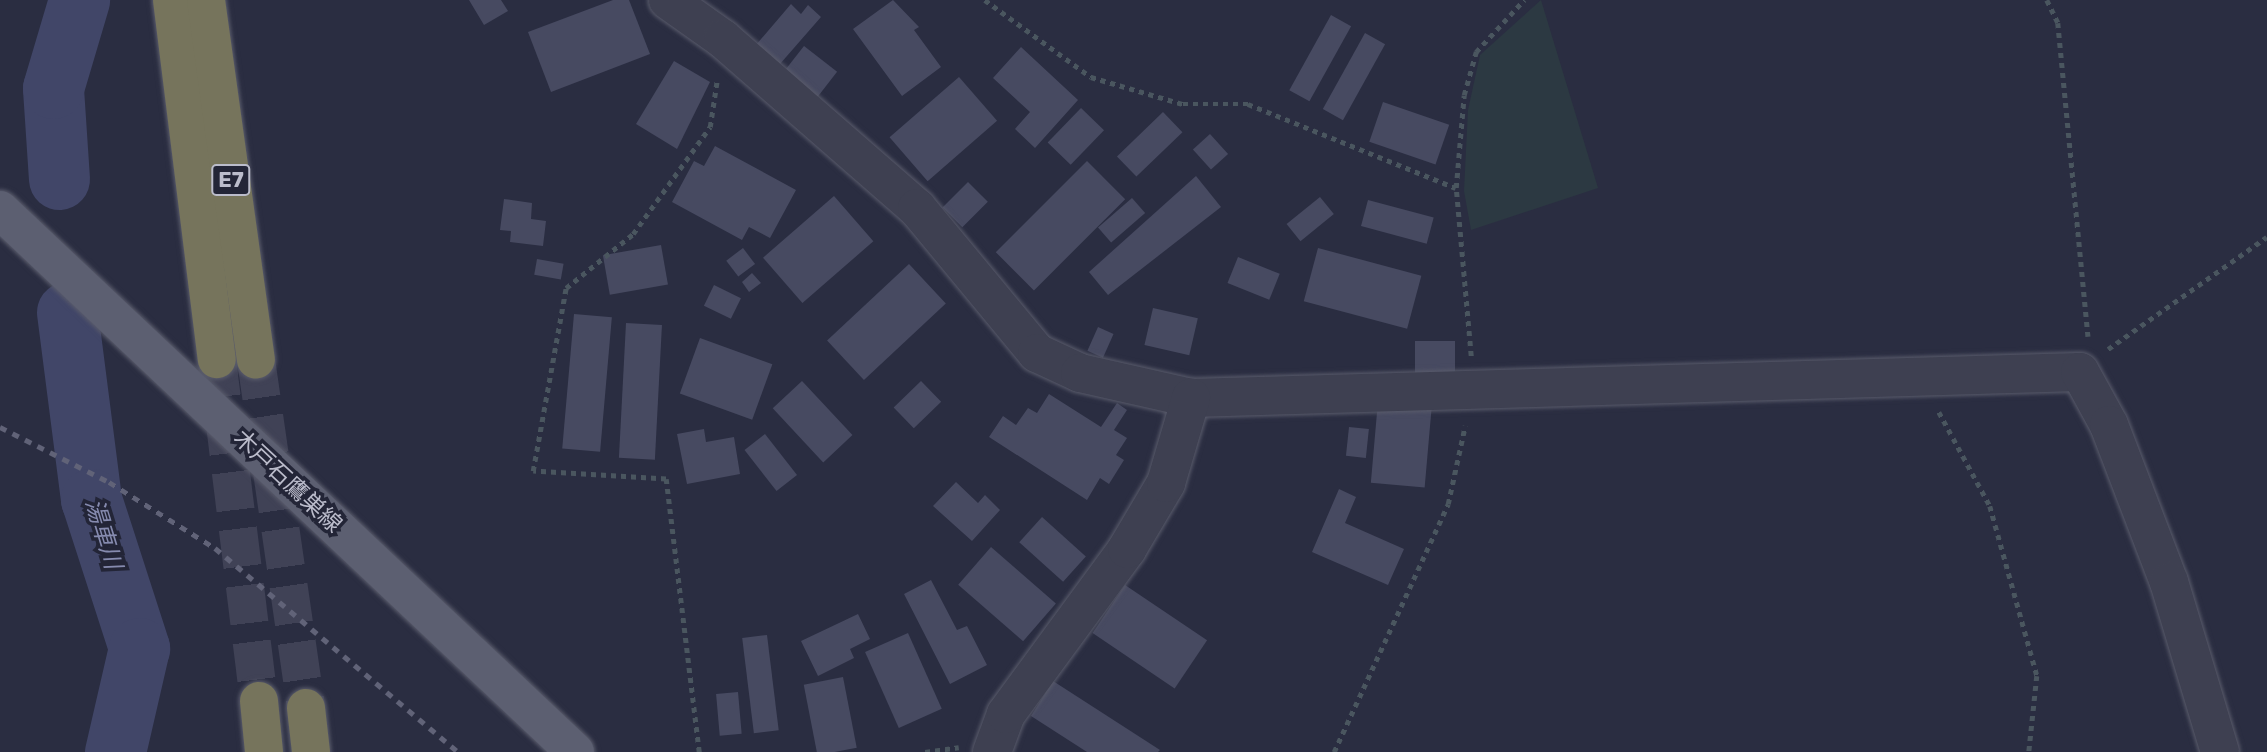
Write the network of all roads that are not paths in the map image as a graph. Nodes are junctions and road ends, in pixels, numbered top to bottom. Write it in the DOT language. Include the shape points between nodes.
graph roads {
  1 [pos="172,0"];
  2 [pos="206,0"];
  3 [pos="668,0"];
  4 [pos="0,210"];
  5 [pos="217,359"];
  6 [pos="256,360"];
  7 [pos="1191,398"];
  8 [pos="259,701"];
  9 [pos="306,708"];
  10 [pos="264,752"];
  11 [pos="310,752"];
  12 [pos="575,752"];
  13 [pos="992,752"];
  14 [pos="2220,752"];
  1 -- 5 [label="highway, E7"];
  2 -- 6 [label="highway, E7"];
  3 -- 7 [label="street" via="723,39 917,208 1037,353 1080,373"];
  4 -- 12 [label="main road, 木戸石鷹巣線"];
  7 -- 13 [label="street" via="1166,484 1127,549 1006,713"];
  7 -- 14 [label="street" via="2080,372 2109,425 2169,582"];
  8 -- 10 [label="highway"];
  9 -- 11 [label="highway"];
}
